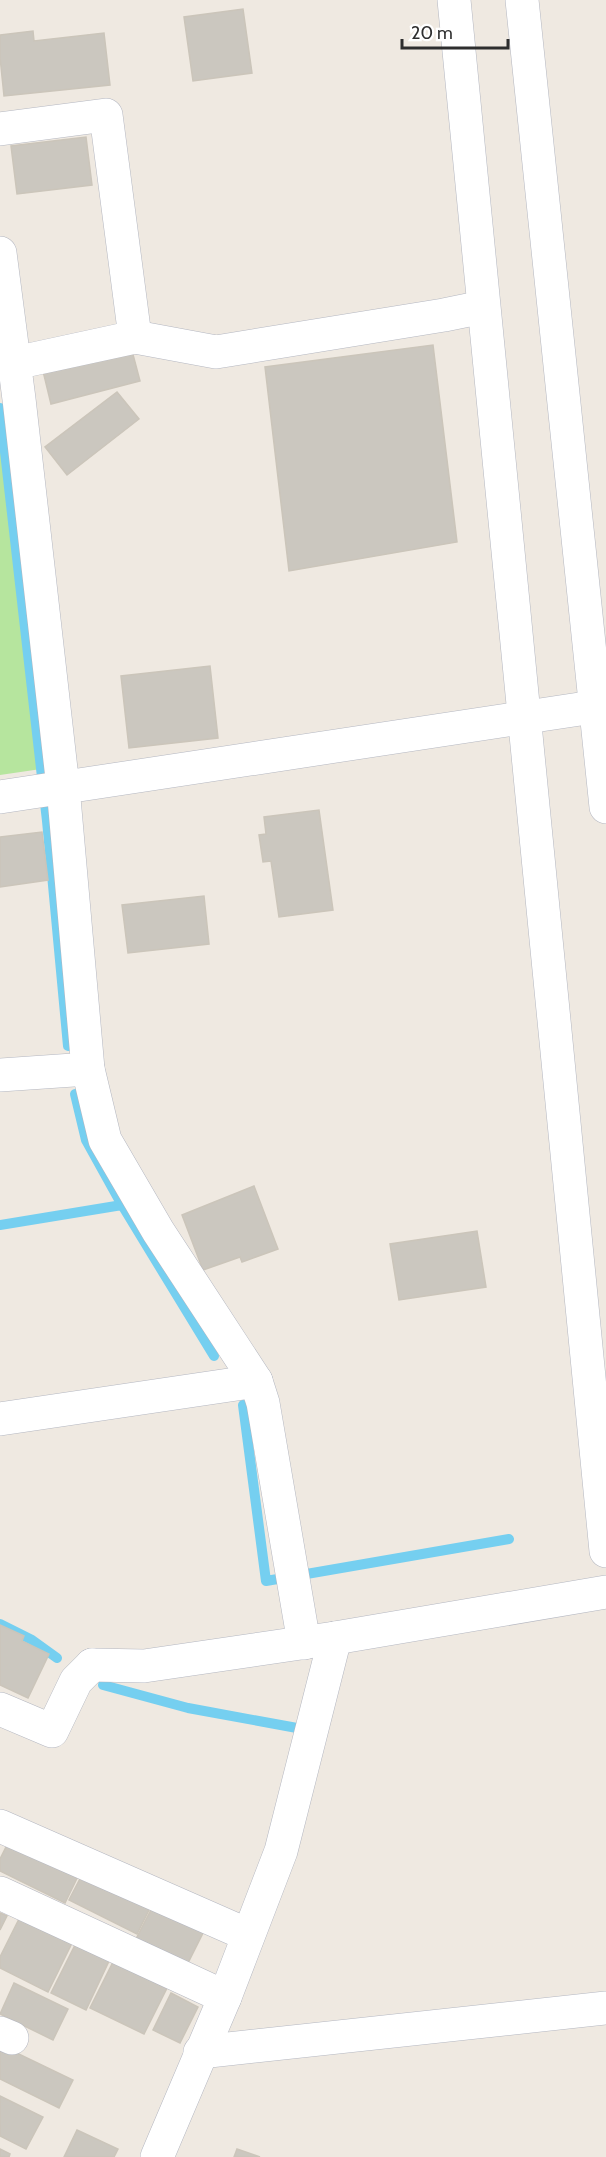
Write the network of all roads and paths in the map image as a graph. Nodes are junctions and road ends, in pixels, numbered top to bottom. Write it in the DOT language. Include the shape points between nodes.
graph roads {
  1 [pos="454,0"];
  2 [pos="522,0"];
  3 [pos="0,129"];
  4 [pos="0,253"];
  5 [pos="483,307"];
  6 [pos="135,337"];
  7 [pos="15,363"];
  8 [pos="9,400"];
  9 [pos="601,706"];
  10 [pos="524,718"];
  11 [pos="50,789"];
  12 [pos="0,797"];
  13 [pos="606,807"];
  14 [pos="88,1068"];
  15 [pos="0,1075"];
  16 [pos="256,1381"];
  17 [pos="0,1419"];
  18 [pos="606,1551"];
  19 [pos="606,1592"];
  20 [pos="319,1641"];
  21 [pos="0,1709"];
  22 [pos="0,1826"];
  23 [pos="0,1893"];
  24 [pos="248,1935"];
  25 [pos="225,1997"];
  26 [pos="606,2008"];
  27 [pos="200,2052"];
  28 [pos="157,2157"];
  1 -- 5 [label="street"];
  2 -- 9 [label="street"];
  3 -- 6 [label="street" via="106,116"];
  4 -- 7 [label="street"];
  5 -- 6 [label="street" via="216,352"];
  5 -- 10 [label="street"];
  6 -- 7 [label="street"];
  7 -- 8 [label="street"];
  8 -- 11 [label="street"];
  9 -- 10 [label="street"];
  9 -- 13 [label="street"];
  10 -- 11 [label="street"];
  10 -- 18 [label="street"];
  11 -- 12 [label="street"];
  11 -- 14 [label="street"];
  14 -- 15 [label="street"];
  14 -- 16 [label="street" via="105,1140 158,1231"];
  16 -- 17 [label="street"];
  16 -- 20 [label="street" via="292,1575"];
  19 -- 20 [label="street"];
  20 -- 21 [label="street" via="144,1666 92,1665 76,1681 52,1731"];
  20 -- 24 [label="street" via="281,1851"];
  22 -- 24 [label="street"];
  23 -- 25 [label="street"];
  24 -- 25 [label="street"];
  25 -- 27 [label="street"];
  26 -- 27 [label="street"];
  27 -- 28 [label="street"];
}
